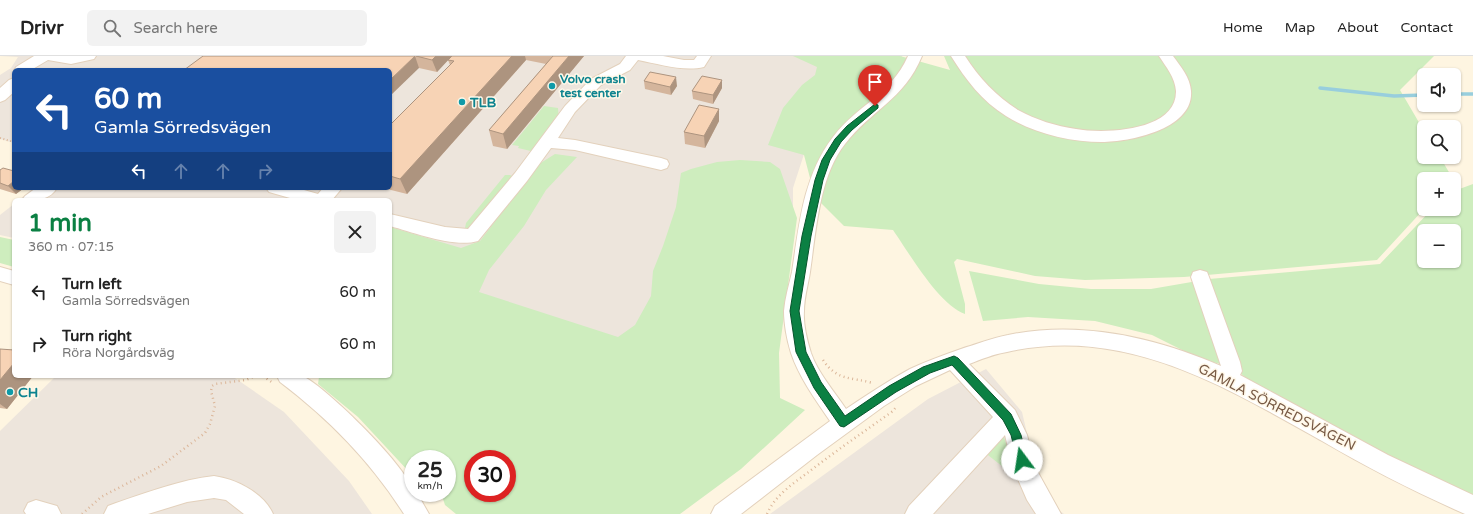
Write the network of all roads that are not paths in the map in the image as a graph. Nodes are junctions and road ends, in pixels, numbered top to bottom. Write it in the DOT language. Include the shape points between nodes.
graph roads {
  1 [pos="44,56"];
  2 [pos="49,56"];
  3 [pos="89,56"];
  4 [pos="634,56"];
  5 [pos="640,56"];
  6 [pos="704,56"];
  7 [pos="915,56"];
  8 [pos="958,56"];
  9 [pos="1166,56"];
  10 [pos="25,68"];
  11 [pos="12,75"];
  12 [pos="12,77"];
  13 [pos="0,80"];
  14 [pos="12,84"];
  15 [pos="0,86"];
  16 [pos="0,97"];
  17 [pos="0,100"];
  18 [pos="12,103"];
  19 [pos="548,142"];
  20 [pos="661,164"];
  21 [pos="45,190"];
  22 [pos="282,190"];
  23 [pos="331,190"];
  24 [pos="34,198"];
  25 [pos="312,198"];
  26 [pos="322,198"];
  27 [pos="392,221"];
  28 [pos="0,274"];
  29 [pos="12,277"];
  30 [pos="1200,277"];
  31 [pos="954,360"];
  32 [pos="290,378"];
  33 [pos="1228,379"];
  34 [pos="1007,417"];
  35 [pos="844,423"];
  36 [pos="1473,506"];
  37 [pos="116,514"];
  38 [pos="261,514"];
  39 [pos="417,514"];
  40 [pos="723,514"];
  41 [pos="917,514"];
  42 [pos="1049,514"];
  1 -- 10 [label="street"];
  2 -- 3 [label="street" via="70,60"];
  4 -- 19 [label="street" via="625,66 596,82 570,109"];
  5 -- 6 [label="street" via="684,64 699,64"];
  7 -- 35 [label="street" via="908,75 850,128 826,160 806,236 794,311 801,352 818,385"];
  8 -- 9 [label="street" via="989,96 1015,114 1055,130 1102,137 1151,129 1165,122 1178,109 1183,98 1183,84 1176,68"];
  11 -- 13 [label="street"];
  12 -- 15 [label="street"];
  14 -- 16 [label="street"];
  17 -- 18 [label="street"];
  19 -- 20 [label="street" via="576,145"];
  19 -- 27 [label="street" via="472,236 445,234"];
  21 -- 24 [label="street"];
  22 -- 25 [label="street"];
  23 -- 26 [label="street"];
  28 -- 29 [label="street"];
  30 -- 33 [label="street" via="1230,362 1232,371"];
  31 -- 33 [label="street, GAMLA SÖRREDSVÄGEN" via="1012,342 1048,338 1086,338 1150,349"];
  31 -- 34 [label="street"];
  31 -- 35 [label="street, GAMLA SÖRREDSVÄGEN" via="927,370 889,402"];
  32 -- 39 [label="street" via="329,408 367,445 396,480"];
  33 -- 36 [label="street, GAMLA SÖRREDSVÄGEN" via="1404,474"];
  34 -- 41 [label="street"];
  34 -- 42 [label="street" via="1016,435 1024,468"];
  35 -- 40 [label="street, GAMLA SÖRREDSVÄGEN"];
  37 -- 38 [label="street" via="196,488 222,487 245,500"];
}
